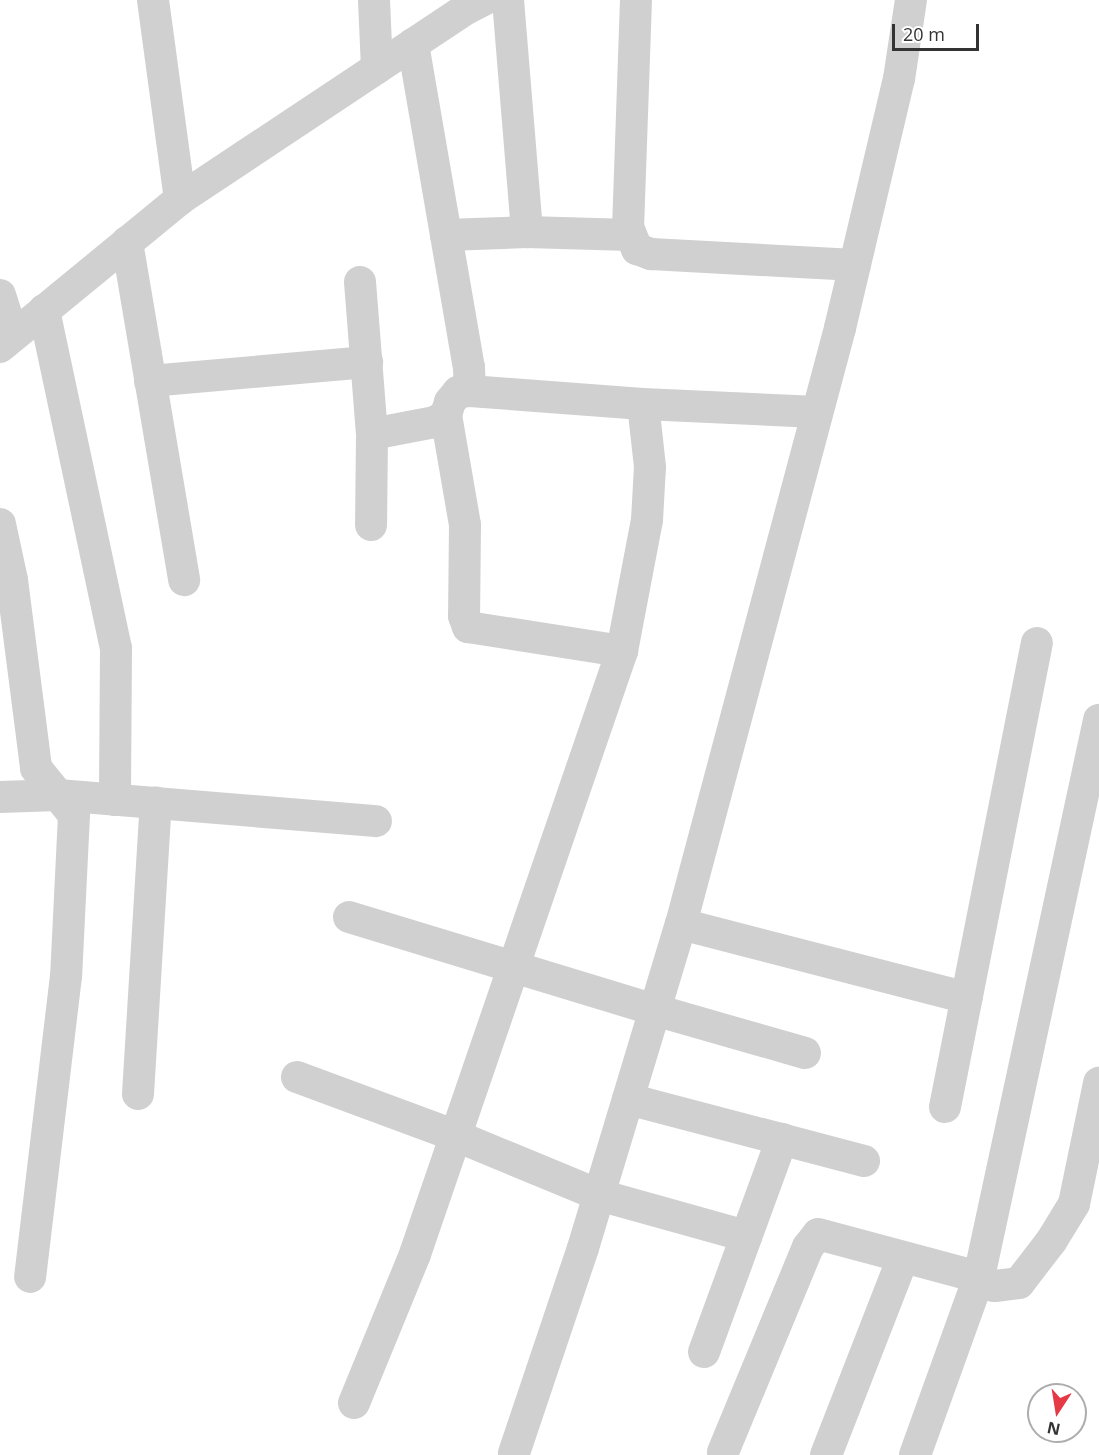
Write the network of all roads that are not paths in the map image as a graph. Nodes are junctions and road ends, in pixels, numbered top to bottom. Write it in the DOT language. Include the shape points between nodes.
graph roads {
  1 [pos="153,0"];
  2 [pos="374,0"];
  3 [pos="484,0"];
  4 [pos="508,0"];
  5 [pos="636,0"];
  6 [pos="911,0"];
  7 [pos="413,44"];
  8 [pos="377,68"];
  9 [pos="180,199"];
  10 [pos="527,232"];
  11 [pos="446,235"];
  12 [pos="630,235"];
  13 [pos="127,242"];
  14 [pos="855,265"];
  15 [pos="360,282"];
  16 [pos="0,295"];
  17 [pos="44,310"];
  18 [pos="7,341"];
  19 [pos="367,362"];
  20 [pos="150,381"];
  21 [pos="470,391"];
  22 [pos="644,404"];
  23 [pos="817,412"];
  24 [pos="446,415"];
  25 [pos="372,434"];
  26 [pos="0,524"];
  27 [pos="371,525"];
  28 [pos="184,580"];
  29 [pos="1037,643"];
  30 [pos="622,651"];
  31 [pos="1099,720"];
  32 [pos="58,795"];
  33 [pos="0,797"];
  34 [pos="115,800"];
  35 [pos="156,803"];
  36 [pos="376,821"];
  37 [pos="349,917"];
  38 [pos="681,924"];
  39 [pos="515,967"];
  40 [pos="967,998"];
  41 [pos="655,1010"];
  42 [pos="805,1053"];
  43 [pos="297,1077"];
  44 [pos="1099,1083"];
  45 [pos="138,1094"];
  46 [pos="628,1099"];
  47 [pos="945,1107"];
  48 [pos="454,1135"];
  49 [pos="782,1139"];
  50 [pos="864,1161"];
  51 [pos="599,1195"];
  52 [pos="746,1236"];
  53 [pos="903,1257"];
  54 [pos="30,1277"];
  55 [pos="978,1279"];
  56 [pos="704,1352"];
  57 [pos="354,1404"];
  58 [pos="723,1452"];
  59 [pos="514,1453"];
  60 [pos="826,1455"];
  61 [pos="915,1455"];
  1 -- 9 [label="street"];
  2 -- 8 [label="street"];
  3 -- 7 [label="street"];
  4 -- 10 [label="street"];
  5 -- 12 [label="street"];
  6 -- 14 [label="street" via="899,79"];
  7 -- 8 [label="street"];
  7 -- 11 [label="street"];
  8 -- 9 [label="street"];
  9 -- 13 [label="street"];
  10 -- 11 [label="street"];
  10 -- 12 [label="street"];
  11 -- 21 [label="street"];
  12 -- 14 [label="street" via="637,249 651,254"];
  13 -- 17 [label="street"];
  13 -- 20 [label="street"];
  14 -- 23 [label="street"];
  15 -- 19 [label="street"];
  16 -- 18 [label="street"];
  17 -- 18 [label="street"];
  17 -- 34 [label="street" via="116,648"];
  19 -- 20 [label="street"];
  19 -- 25 [label="street"];
  20 -- 28 [label="street"];
  21 -- 22 [label="street"];
  21 -- 24 [label="street" via="458,392"];
  22 -- 23 [label="street"];
  22 -- 30 [label="street" via="650,467 647,520"];
  23 -- 38 [label="street"];
  24 -- 25 [label="street" via="435,422"];
  24 -- 30 [label="street" via="465,525 464,616 468,627"];
  25 -- 27 [label="street"];
  26 -- 32 [label="street" via="12,580 36,768"];
  29 -- 40 [label="street"];
  30 -- 39 [label="street"];
  31 -- 55 [label="street"];
  32 -- 33 [label="street"];
  32 -- 34 [label="street"];
  32 -- 54 [label="street" via="74,816 66,976"];
  34 -- 35 [label="street"];
  35 -- 36 [label="street"];
  35 -- 45 [label="street"];
  37 -- 39 [label="street"];
  38 -- 40 [label="street"];
  38 -- 41 [label="street"];
  39 -- 41 [label="street"];
  39 -- 48 [label="street"];
  40 -- 47 [label="street"];
  41 -- 42 [label="street"];
  41 -- 46 [label="street"];
  43 -- 48 [label="street"];
  44 -- 55 [label="street" via="1074,1204 1052,1240 1019,1283 995,1286"];
  46 -- 49 [label="street"];
  46 -- 51 [label="street"];
  48 -- 51 [label="street"];
  48 -- 57 [label="street" via="415,1254"];
  49 -- 50 [label="street"];
  49 -- 52 [label="street"];
  51 -- 52 [label="street"];
  51 -- 59 [label="street"];
  52 -- 56 [label="street"];
  53 -- 55 [label="street"];
  53 -- 58 [label="street" via="818,1234 808,1247"];
  53 -- 60 [label="street"];
  55 -- 61 [label="street"];
}
